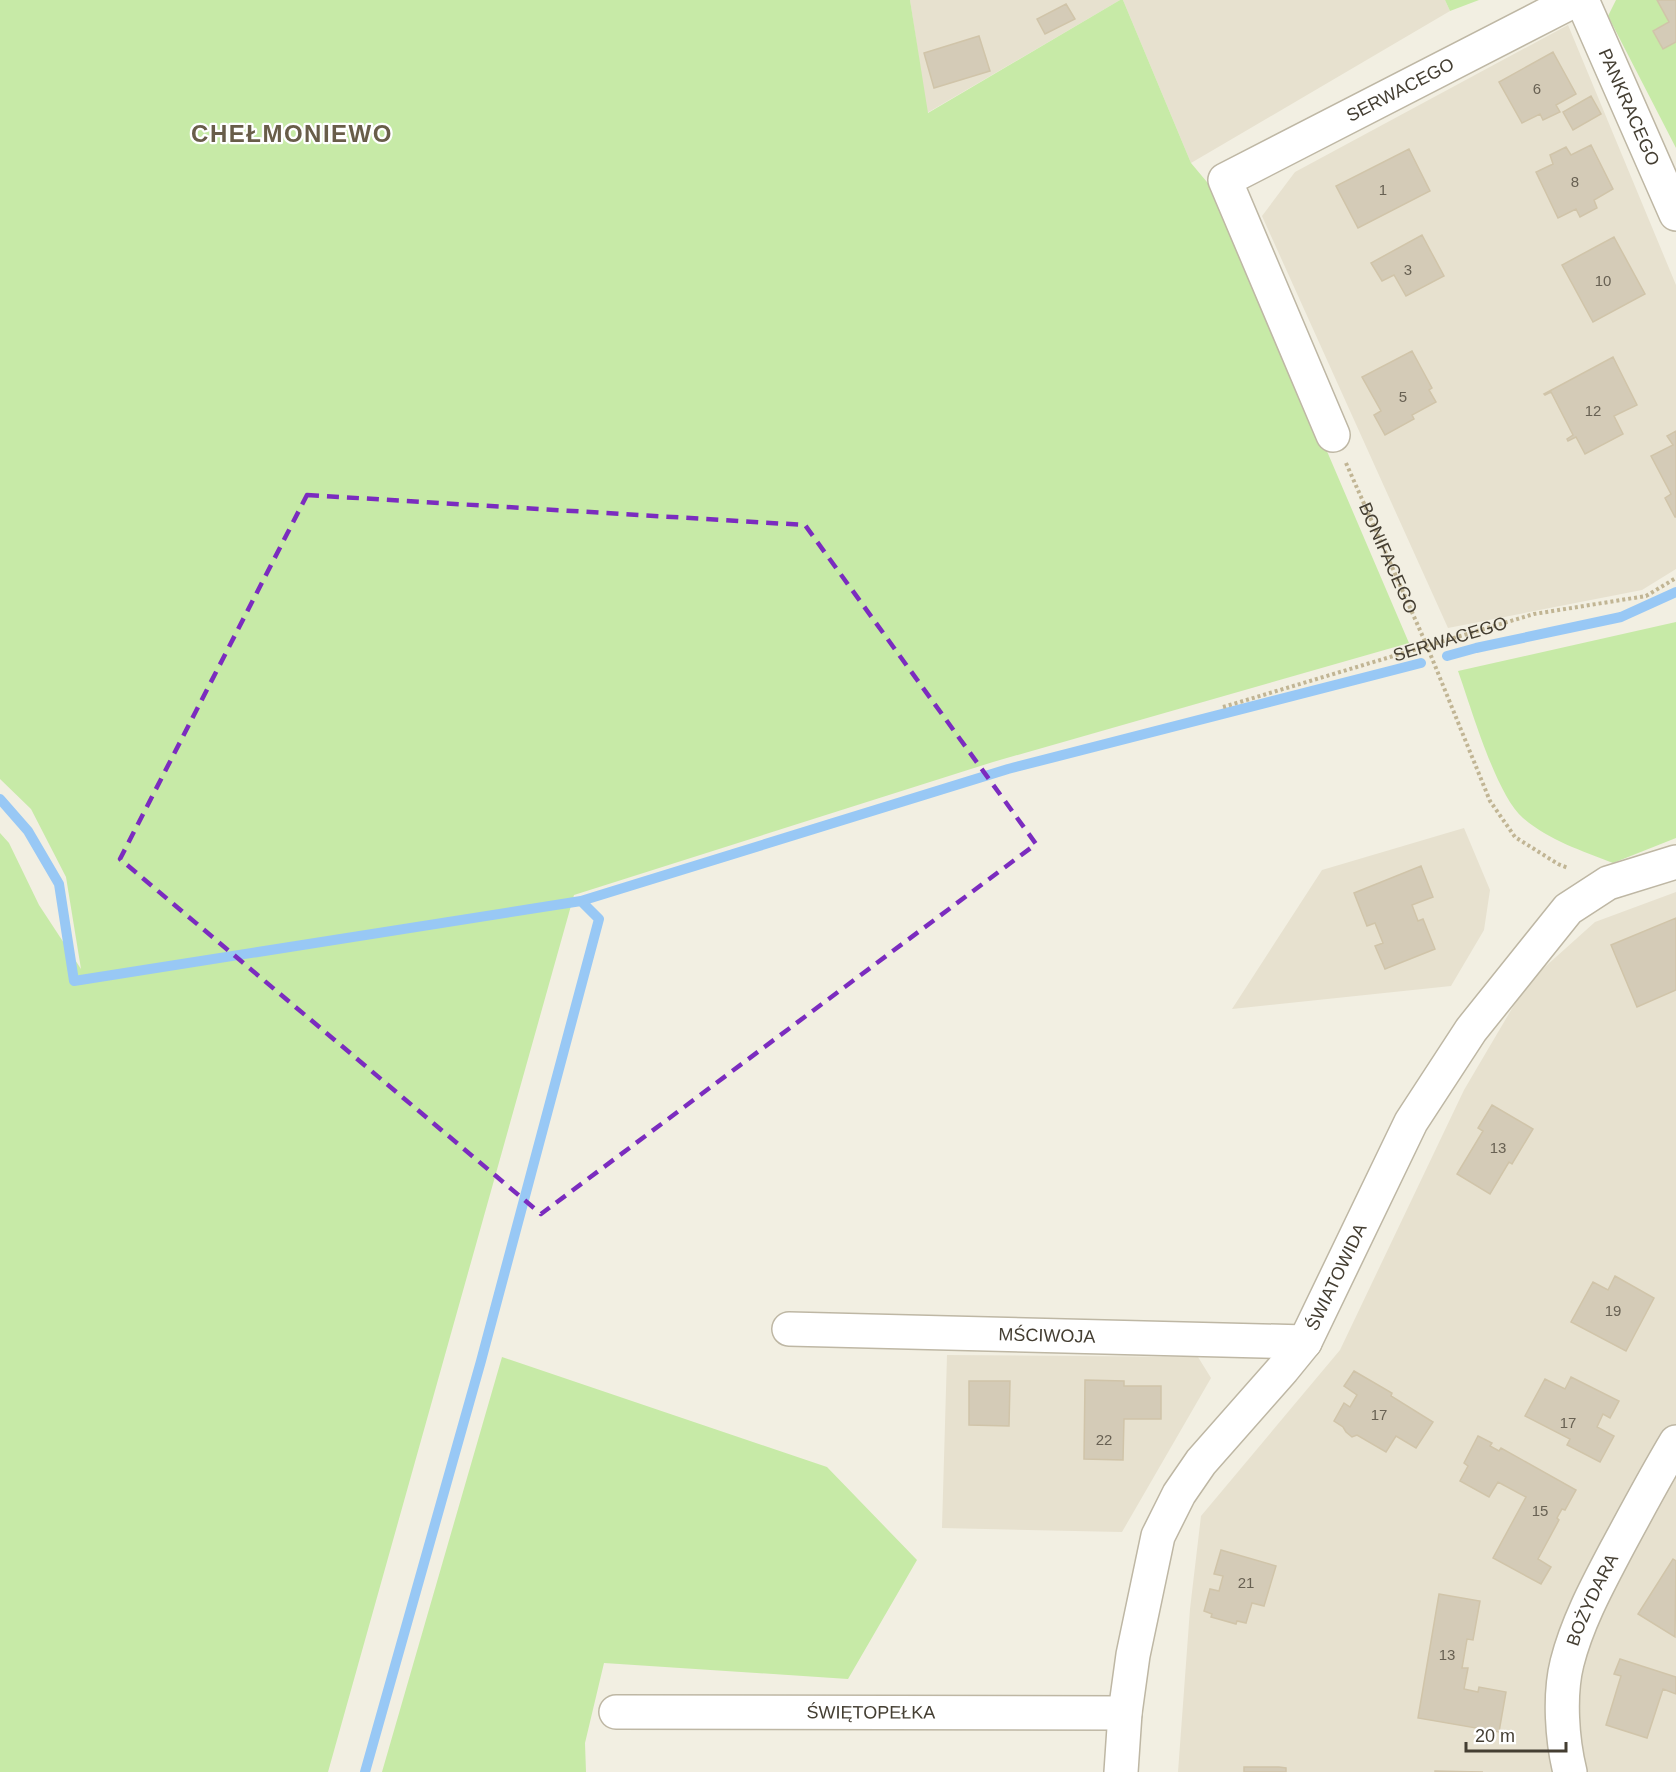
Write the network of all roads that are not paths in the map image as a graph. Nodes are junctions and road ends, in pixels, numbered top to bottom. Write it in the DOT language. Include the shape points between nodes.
graph roads {
  1 [pos="1575,0"];
  2 [pos="1582,0"];
  3 [pos="1676,214"];
  4 [pos="1334,435"];
  5 [pos="1676,862"];
  6 [pos="789,1329"];
  7 [pos="1305,1342"];
  8 [pos="1676,1442"];
  9 [pos="616,1712"];
  10 [pos="1125,1713"];
  11 [pos="1121,1772"];
  12 [pos="1570,1772"];
  1 -- 4 [label="street, SERWACEGO" via="1225,180"];
  2 -- 3 [label="street, PANKRACEGO"];
  5 -- 7 [label="street, ŚWIATOWIDA" via="1608,883 1568,909 1471,1030 1411,1122"];
  6 -- 7 [label="street, MŚCIWOJA"];
  7 -- 10 [label="street, ŚWIATOWIDA" via="1201,1462 1158,1536"];
  8 -- 12 [label="street, BOŻYDARA" via="1578,1628 1567,1665 1563,1703"];
  9 -- 10 [label="street, ŚWIĘTOPEŁKA"];
  10 -- 11 [label="street, ŚWIATOWIDA"];
}
